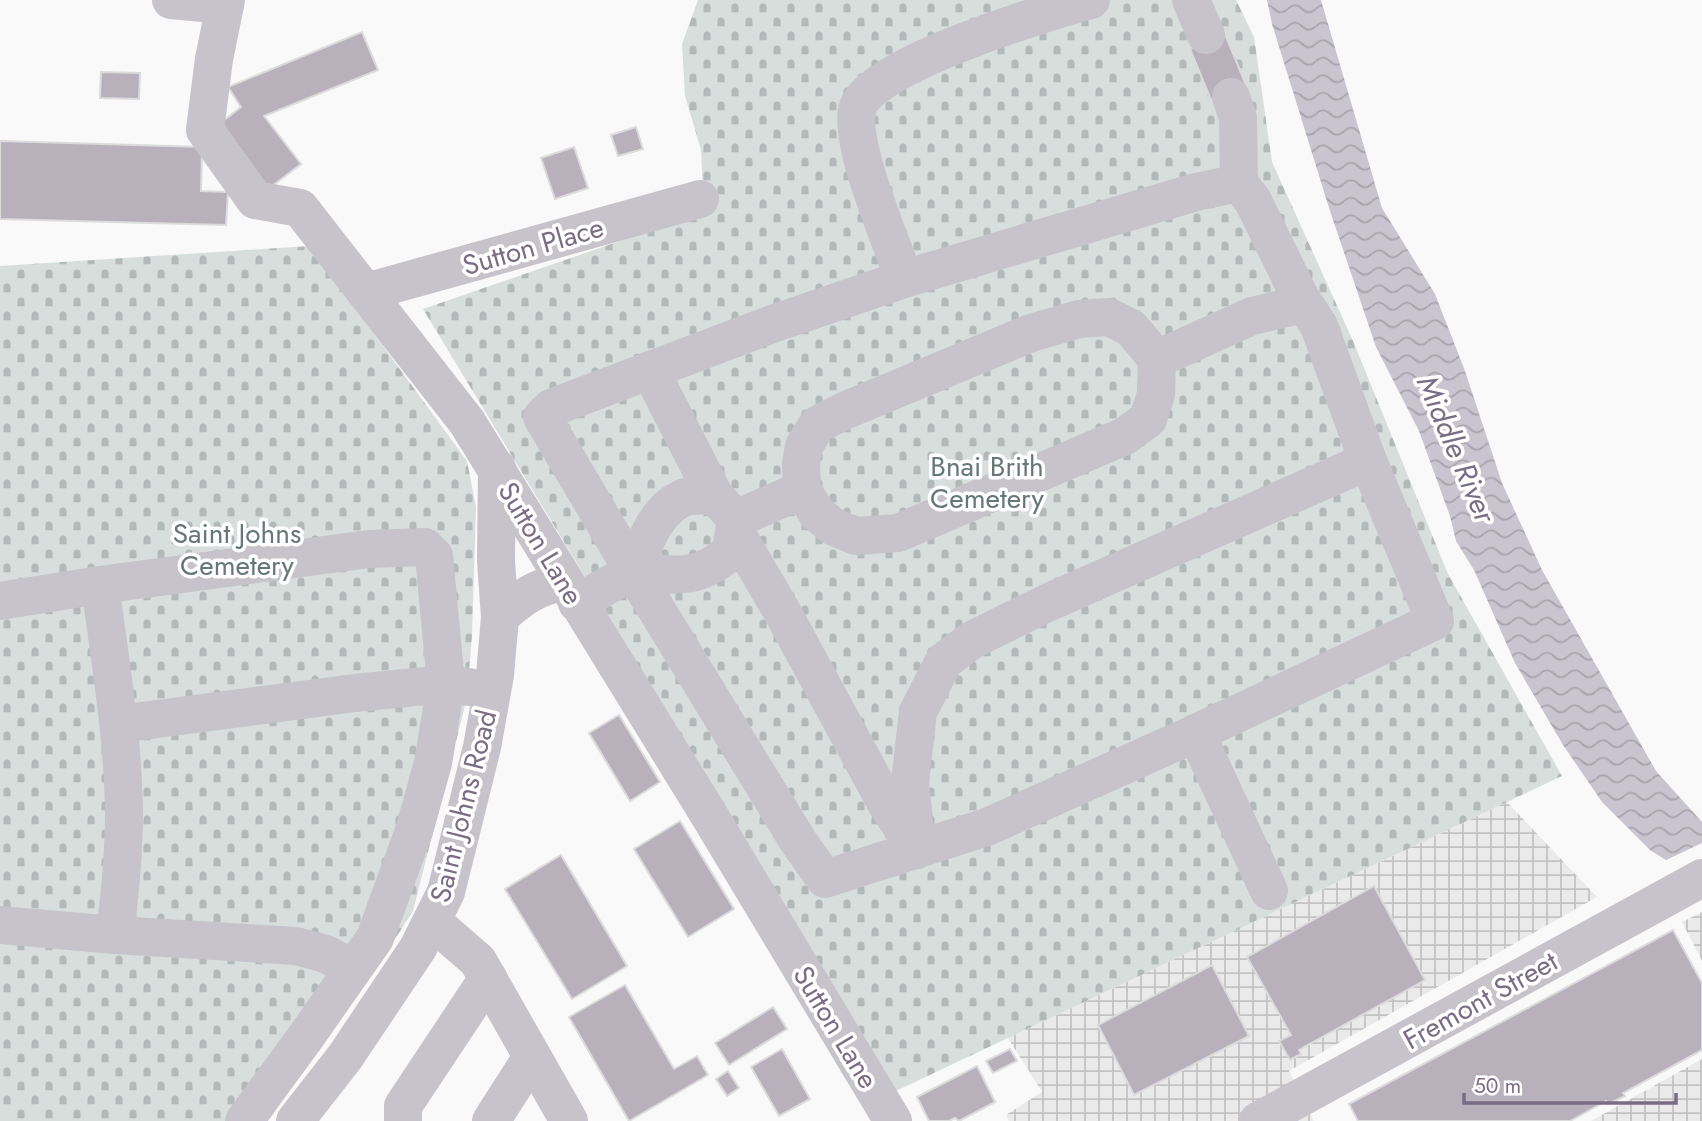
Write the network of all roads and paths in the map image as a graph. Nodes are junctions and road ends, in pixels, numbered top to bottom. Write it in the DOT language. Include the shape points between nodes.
graph roads {
  1 [pos="171,0"];
  2 [pos="1091,0"];
  3 [pos="1191,0"];
  4 [pos="225,3"];
  5 [pos="1206,36"];
  6 [pos="1231,97"];
  7 [pos="1239,183"];
  8 [pos="699,200"];
  9 [pos="904,279"];
  10 [pos="366,292"];
  11 [pos="1300,297"];
  12 [pos="1157,359"];
  13 [pos="650,370"];
  14 [pos="1368,461"];
  15 [pos="496,468"];
  16 [pos="802,490"];
  17 [pos="728,515"];
  18 [pos="633,571"];
  19 [pos="100,585"];
  20 [pos="571,592"];
  21 [pos="0,601"];
  22 [pos="500,617"];
  23 [pos="446,684"];
  24 [pos="492,689"];
  25 [pos="119,724"];
  26 [pos="1196,733"];
  27 [pos="917,850"];
  28 [pos="1689,884"];
  29 [pos="1269,891"];
  30 [pos="432,921"];
  31 [pos="0,925"];
  32 [pos="115,935"];
  33 [pos="352,968"];
  34 [pos="488,978"];
  35 [pos="532,1057"];
  36 [pos="244,1121"];
  37 [pos="295,1121"];
  38 [pos="403,1121"];
  39 [pos="491,1121"];
  40 [pos="569,1121"];
  41 [pos="893,1121"];
  42 [pos="1258,1121"];
  1 -- 4 [label="street"];
  2 -- 9 [label="street" via="920,60 885,79 859,102 862,157"];
  3 -- 5 [label="street"];
  4 -- 10 [label="street, Sutton Lane" via="205,130 255,200 300,208"];
  6 -- 7 [label="street" via="1238,118"];
  7 -- 9 [label="street"];
  7 -- 11 [label="street"];
  8 -- 10 [label="street, Sutton Place"];
  9 -- 13 [label="street"];
  10 -- 15 [label="street, Sutton Lane" via="467,422"];
  11 -- 12 [label="street" via="1291,307 1252,316"];
  11 -- 14 [label="street" via="1319,326"];
  12 -- 16 [label="street" via="1131,328 1109,317 1079,319 1031,333 817,425 804,446"];
  12 -- 16 [label="street" via="1156,394 1148,419 1125,436 898,533 856,536 832,526"];
  13 -- 17 [label="street"];
  13 -- 18 [label="street" via="551,408 541,417"];
  14 -- 26 [label="street" via="1435,621"];
  14 -- 27 [label="street" via="1047,603 972,640 944,662 918,712 910,782"];
  15 -- 20 [label="street, Sutton Lane"];
  15 -- 22 [label="street, Saint Johns Road"];
  16 -- 17 [label="street"];
  17 -- 18 [label="street" via="686,497 652,526"];
  17 -- 18 [label="street" via="731,551 706,570 687,575"];
  17 -- 27 [label="street" via="887,806"];
  18 -- 20 [label="street"];
  18 -- 27 [label="street" via="825,879"];
  19 -- 21 [label="street"];
  19 -- 23 [label="street" via="369,549 425,547 434,556"];
  19 -- 25 [label="street"];
  20 -- 22 [label="street" via="540,587"];
  20 -- 41 [label="street, Sutton Lane"];
  22 -- 24 [label="street, Saint Johns Road"];
  23 -- 24 [label="street"];
  23 -- 25 [label="street"];
  23 -- 33 [label="street" via="433,762 414,831 375,937"];
  24 -- 30 [label="street, Saint Johns Road" via="446,892"];
  25 -- 32 [label="street" via="124,813"];
  26 -- 27 [label="street" via="987,827"];
  26 -- 29 [label="street"];
  28 -- 42 [label="street, Fremont Street"];
  30 -- 34 [label="street" via="478,961"];
  30 -- 37 [label="street, Saint Johns Road" via="345,1057"];
  31 -- 32 [label="street"];
  32 -- 33 [label="street" via="296,946 326,954"];
  33 -- 36 [label="street"];
  34 -- 35 [label="street"];
  34 -- 38 [label="street" via="403,1106"];
  35 -- 39 [label="street"];
  35 -- 40 [label="street"];
}
